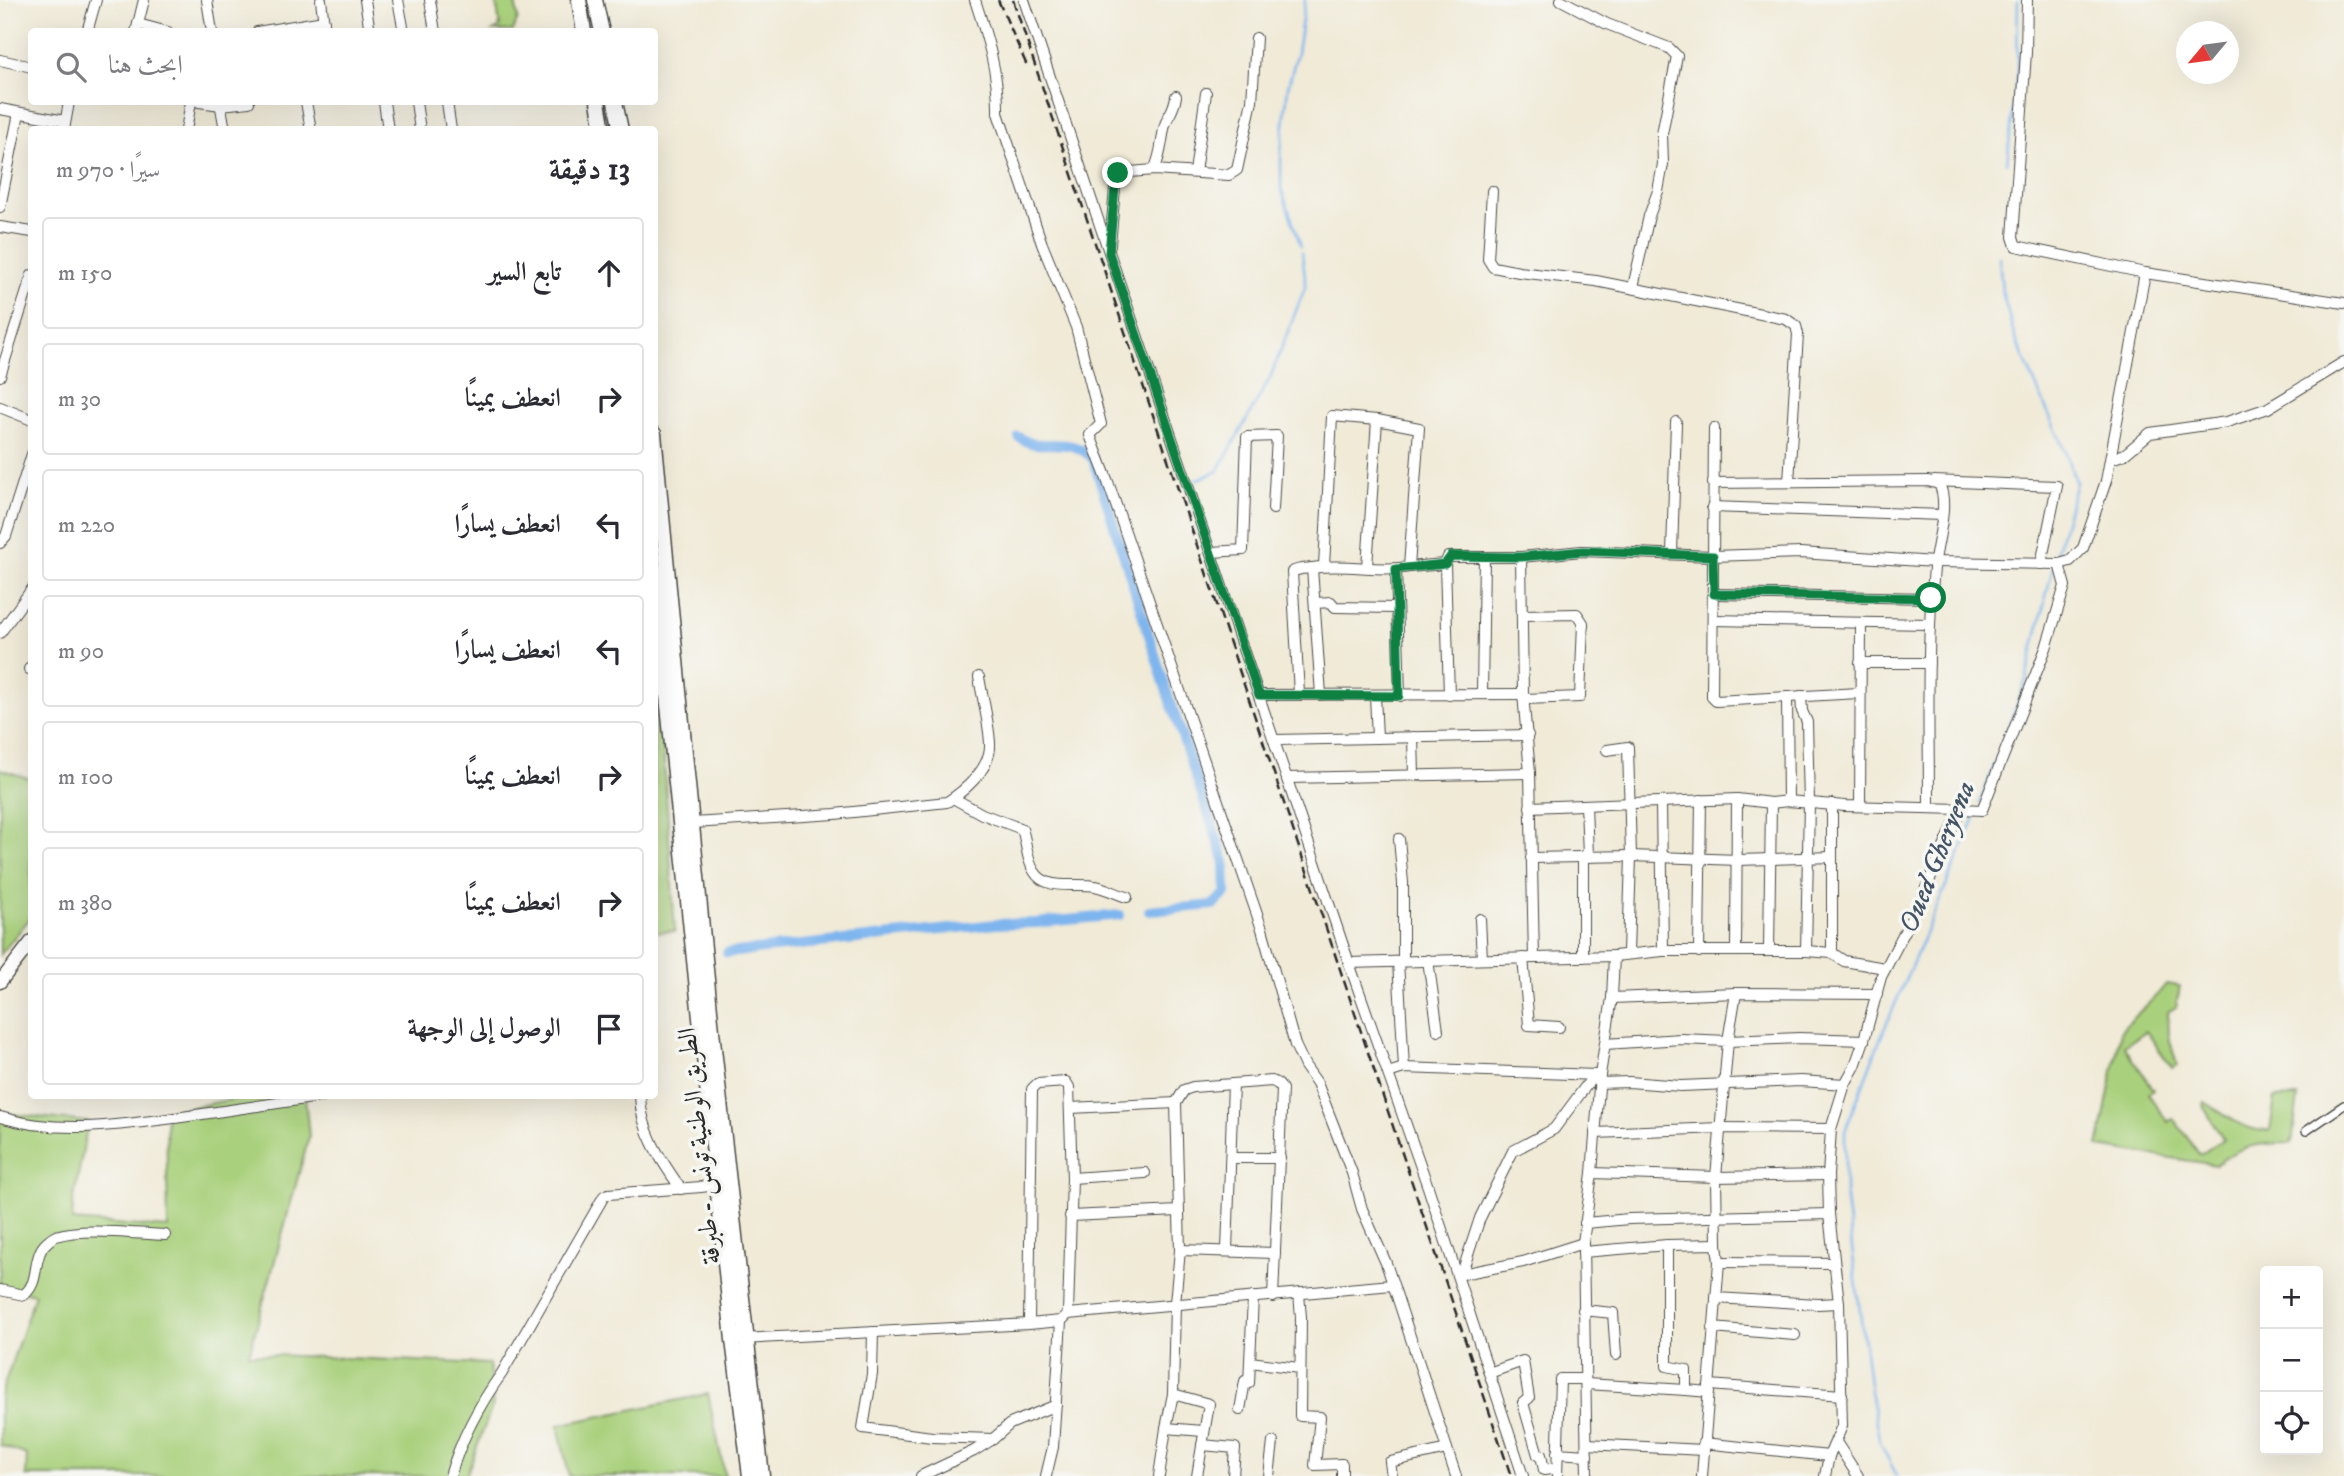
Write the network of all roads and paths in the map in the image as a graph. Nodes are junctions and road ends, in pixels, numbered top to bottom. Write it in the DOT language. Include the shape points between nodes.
graph roads {
  1 [pos="96,0"];
  2 [pos="144,0"];
  3 [pos="207,0"];
  4 [pos="321,0"];
  5 [pos="365,0"];
  6 [pos="398,0"];
  7 [pos="430,0"];
  8 [pos="579,0"];
  9 [pos="595,0"];
  10 [pos="975,0"];
  11 [pos="1024,0"];
  12 [pos="1561,0"];
  13 [pos="2027,0"];
  14 [pos="324,26"];
  15 [pos="88,28"];
  16 [pos="137,28"];
  17 [pos="211,28"];
  18 [pos="302,28"];
  19 [pos="369,28"];
  20 [pos="403,28"];
  21 [pos="434,28"];
  22 [pos="583,28"];
  23 [pos="601,28"];
  24 [pos="1256,38"];
  25 [pos="0,60"];
  26 [pos="28,66"];
  27 [pos="1206,93"];
  28 [pos="1176,96"];
  29 [pos="68,105"];
  30 [pos="190,105"];
  31 [pos="220,105"];
  32 [pos="307,105"];
  33 [pos="384,105"];
  34 [pos="416,105"];
  35 [pos="447,105"];
  36 [pos="599,105"];
  37 [pos="616,105"];
  38 [pos="0,110"];
  39 [pos="19,113"];
  40 [pos="65,125"];
  41 [pos="187,126"];
  42 [pos="224,126"];
  43 [pos="310,126"];
  44 [pos="387,126"];
  45 [pos="419,126"];
  46 [pos="450,126"];
  47 [pos="602,126"];
  48 [pos="619,126"];
  49 [pos="6,153"];
  50 [pos="1154,170"];
  51 [pos="1195,172"];
  52 [pos="1492,191"];
  53 [pos="0,207"];
  54 [pos="0,227"];
  55 [pos="28,231"];
  56 [pos="1109,253"];
  57 [pos="2145,273"];
  58 [pos="1633,287"];
  59 [pos="28,288"];
  60 [pos="2344,303"];
  61 [pos="2344,362"];
  62 [pos="0,376"];
  63 [pos="0,407"];
  64 [pos="28,418"];
  65 [pos="1377,420"];
  66 [pos="1676,422"];
  67 [pos="1714,428"];
  68 [pos="2111,459"];
  69 [pos="28,467"];
  70 [pos="1934,481"];
  71 [pos="1789,482"];
  72 [pos="1713,483"];
  73 [pos="658,488"];
  74 [pos="1712,507"];
  75 [pos="1273,509"];
  76 [pos="1942,515"];
  77 [pos="0,543"];
  78 [pos="1212,552"];
  79 [pos="1672,554"];
  80 [pos="1713,556"];
  81 [pos="1484,557"];
  82 [pos="1521,557"];
  83 [pos="1935,562"];
  84 [pos="1445,564"];
  85 [pos="2050,564"];
  86 [pos="1324,566"];
  87 [pos="1367,567"];
  88 [pos="1409,567"];
  89 [pos="1312,568"];
  90 [pos="1396,569"];
  91 [pos="658,587"];
  92 [pos="28,594"];
  93 [pos="1714,594"];
  94 [pos="1931,598"];
  95 [pos="1315,603"];
  96 [pos="1397,608"];
  97 [pos="1523,614"];
  98 [pos="1713,620"];
  99 [pos="1861,624"];
  100 [pos="1929,624"];
  101 [pos="0,633"];
  102 [pos="669,637"];
  103 [pos="1860,663"];
  104 [pos="1929,663"];
  105 [pos="660,676"];
  106 [pos="979,677"];
  107 [pos="1860,693"];
  108 [pos="1299,694"];
  109 [pos="1482,694"];
  110 [pos="1259,695"];
  111 [pos="1321,695"];
  112 [pos="1375,695"];
  113 [pos="1449,695"];
  114 [pos="1399,696"];
  115 [pos="1524,696"];
  116 [pos="1801,696"];
  117 [pos="1787,697"];
  118 [pos="1528,735"];
  119 [pos="1413,737"];
  120 [pos="1377,738"];
  121 [pos="1274,740"];
  122 [pos="1607,750"];
  123 [pos="1530,773"];
  124 [pos="1414,775"];
  125 [pos="1287,778"];
  126 [pos="953,798"];
  127 [pos="1737,799"];
  128 [pos="1701,800"];
  129 [pos="1788,801"];
  130 [pos="1661,802"];
  131 [pos="1629,803"];
  132 [pos="1771,803"];
  133 [pos="1809,803"];
  134 [pos="1832,804"];
  135 [pos="1586,805"];
  136 [pos="1860,806"];
  137 [pos="1531,807"];
  138 [pos="1929,808"];
  139 [pos="1961,809"];
  140 [pos="693,823"];
  141 [pos="1399,839"];
  142 [pos="1585,856"];
  143 [pos="1631,856"];
  144 [pos="1663,857"];
  145 [pos="1700,857"];
  146 [pos="1808,857"];
  147 [pos="1832,857"];
  148 [pos="1531,858"];
  149 [pos="1769,858"];
  150 [pos="1738,860"];
  151 [pos="1127,897"];
  152 [pos="1480,919"];
  153 [pos="28,946"];
  154 [pos="1736,950"];
  155 [pos="1769,950"];
  156 [pos="1663,951"];
  157 [pos="1699,951"];
  158 [pos="1806,951"];
  159 [pos="1628,953"];
  160 [pos="1832,953"];
  161 [pos="1614,956"];
  162 [pos="1583,957"];
  163 [pos="1528,958"];
  164 [pos="1482,959"];
  165 [pos="1428,960"];
  166 [pos="1401,961"];
  167 [pos="1349,963"];
  168 [pos="1885,968"];
  169 [pos="0,982"];
  170 [pos="1736,993"];
  171 [pos="1877,994"];
  172 [pos="1612,998"];
  173 [pos="1559,1027"];
  174 [pos="1438,1031"];
  175 [pos="1864,1040"];
  176 [pos="1728,1041"];
  177 [pos="1605,1044"];
  178 [pos="1404,1068"];
  179 [pos="1388,1073"];
  180 [pos="1597,1078"];
  181 [pos="1233,1084"];
  182 [pos="1845,1084"];
  183 [pos="1723,1085"];
  184 [pos="305,1099"];
  185 [pos="640,1099"];
  186 [pos="1177,1103"];
  187 [pos="2344,1105"];
  188 [pos="1070,1108"];
  189 [pos="0,1117"];
  190 [pos="1720,1128"];
  191 [pos="1831,1129"];
  192 [pos="2306,1132"];
  193 [pos="1595,1133"];
  194 [pos="1231,1158"];
  195 [pos="1280,1158"];
  196 [pos="1145,1173"];
  197 [pos="1592,1173"];
  198 [pos="1828,1175"];
  199 [pos="1716,1177"];
  200 [pos="1072,1178"];
  201 [pos="724,1183"];
  202 [pos="681,1189"];
  203 [pos="1179,1211"];
  204 [pos="1829,1214"];
  205 [pos="1070,1216"];
  206 [pos="1715,1219"];
  207 [pos="1585,1223"];
  208 [pos="165,1235"];
  209 [pos="1717,1244"];
  210 [pos="1667,1245"];
  211 [pos="1583,1247"];
  212 [pos="1180,1250"];
  213 [pos="1227,1250"];
  214 [pos="1275,1253"];
  215 [pos="1719,1262"];
  216 [pos="1834,1263"];
  217 [pos="1459,1274"];
  218 [pos="1392,1285"];
  219 [pos="0,1290"];
  220 [pos="1299,1294"];
  221 [pos="1253,1297"];
  222 [pos="1273,1297"];
  223 [pos="1716,1298"];
  224 [pos="1175,1303"];
  225 [pos="1839,1303"];
  226 [pos="1583,1310"];
  227 [pos="1064,1318"];
  228 [pos="1029,1324"];
  229 [pos="1713,1328"];
  230 [pos="873,1332"];
  231 [pos="1795,1335"];
  232 [pos="739,1340"];
  233 [pos="1616,1355"];
  234 [pos="1250,1362"];
  235 [pos="1299,1367"];
  236 [pos="1489,1373"];
  237 [pos="1585,1382"];
  238 [pos="1709,1389"];
  239 [pos="1686,1390"];
  240 [pos="1173,1394"];
  241 [pos="1842,1395"];
  242 [pos="1056,1405"];
  243 [pos="1240,1410"];
  244 [pos="1166,1428"];
  245 [pos="1203,1431"];
  246 [pos="993,1439"];
  247 [pos="1273,1442"];
  248 [pos="1836,1442"];
  249 [pos="1202,1445"];
  250 [pos="1703,1446"];
  251 [pos="1447,1449"];
  252 [pos="1587,1449"];
  253 [pos="1557,1453"];
  254 [pos="1829,1456"];
  255 [pos="1557,1472"];
  256 [pos="1856,1475"];
  257 [pos="450,1476"];
  258 [pos="750,1476"];
  259 [pos="762,1476"];
  260 [pos="921,1476"];
  261 [pos="1046,1476"];
  262 [pos="1158,1476"];
  263 [pos="1197,1476"];
  264 [pos="1233,1476"];
  265 [pos="1269,1476"];
  266 [pos="1342,1476"];
  267 [pos="1392,1476"];
  268 [pos="1456,1476"];
  269 [pos="1523,1476"];
  270 [pos="1587,1476"];
  271 [pos="1702,1476"];
  272 [pos="1825,1476"];
  1 -- 15 [label="street"];
  2 -- 16 [label="street"];
  3 -- 17 [label="street"];
  4 -- 14 [label="street"];
  5 -- 19 [label="street"];
  6 -- 20 [label="street"];
  7 -- 21 [label="street"];
  8 -- 22 [label="main road"];
  9 -- 23 [label="main road"];
  10 -- 218 [label="street" via="999,91 998,113 1091,377 1101,424 1090,435 1262,929 1295,1045 1317,1083"];
  11 -- 56 [label="street"];
  12 -- 58 [label="street" via="1678,56 1662,134 1664,164"];
  13 -- 57 [label="street" via="2014,244"];
  14 -- 18 [label="street"];
  24 -- 51 [label="street" via="1252,102 1240,165 1229,174"];
  25 -- 26 [label="street"];
  27 -- 51 [label="street"];
  28 -- 50 [label="street"];
  29 -- 40 [label="street"];
  30 -- 41 [label="street"];
  31 -- 42 [label="street"];
  32 -- 43 [label="street"];
  33 -- 44 [label="street"];
  34 -- 45 [label="street"];
  35 -- 46 [label="street"];
  36 -- 47 [label="main road"];
  37 -- 48 [label="main road"];
  38 -- 39 [label="street"];
  39 -- 40 [label="street"];
  39 -- 49 [label="street"];
  49 -- 53 [label="street"];
  50 -- 51 [label="street"];
  50 -- 56 [label="street" via="1122,172 1116,177"];
  52 -- 58 [label="street" via="1488,259 1493,267"];
  54 -- 55 [label="street"];
  56 -- 78 [label="street"];
  57 -- 60 [label="street"];
  57 -- 68 [label="street"];
  58 -- 71 [label="street" via="1794,323 1798,334"];
  59 -- 62 [label="street"];
  61 -- 68 [label="street" via="2268,408 2227,422 2150,433 2126,454"];
  63 -- 64 [label="street"];
  65 -- 86 [label="street" via="1332,416"];
  65 -- 87 [label="street"];
  65 -- 88 [label="street" via="1419,428"];
  66 -- 79 [label="street"];
  67 -- 72 [label="street"];
  68 -- 85 [label="street" via="2083,548 2070,561"];
  69 -- 77 [label="street" via="6,537"];
  70 -- 71 [label="street"];
  70 -- 76 [label="street" via="1943,494"];
  70 -- 85 [label="street" via="2057,486"];
  71 -- 72 [label="street"];
  72 -- 74 [label="street"];
  73 -- 102 [label="main road, الطريق الوطنية تونس - طبرقة"];
  74 -- 76 [label="street"];
  74 -- 80 [label="street"];
  75 -- 78 [label="street" via="1277,436 1247,437 1243,550"];
  76 -- 83 [label="street"];
  78 -- 110 [label="street"];
  79 -- 80 [label="street"];
  79 -- 82 [label="street" via="1583,551"];
  80 -- 83 [label="street" via="1801,553"];
  80 -- 93 [label="street"];
  81 -- 82 [label="street"];
  81 -- 84 [label="street" via="1451,556"];
  81 -- 109 [label="street"];
  82 -- 97 [label="street"];
  83 -- 85 [label="street"];
  83 -- 94 [label="street"];
  84 -- 88 [label="street"];
  84 -- 113 [label="street"];
  85 -- 139 [label="street" via="2065,586 2050,635 1978,811"];
  86 -- 87 [label="street"];
  86 -- 89 [label="street"];
  87 -- 90 [label="street"];
  88 -- 90 [label="street"];
  89 -- 95 [label="street"];
  89 -- 108 [label="street" via="1296,570 1290,576"];
  90 -- 96 [label="street"];
  91 -- 102 [label="main road, الطريق الوطنية تونس - طبرقة"];
  92 -- 101 [label="street"];
  93 -- 94 [label="street"];
  93 -- 98 [label="street"];
  94 -- 100 [label="street"];
  95 -- 96 [label="street" via="1349,609"];
  95 -- 111 [label="street"];
  96 -- 114 [label="street"];
  97 -- 115 [label="street"];
  97 -- 115 [label="street" via="1577,614 1583,623 1580,696"];
  98 -- 99 [label="street"];
  98 -- 117 [label="street" via="1714,700"];
  99 -- 100 [label="street"];
  99 -- 103 [label="street"];
  100 -- 104 [label="street"];
  102 -- 105 [label="main road, الطريق الوطنية تونس - طبرقة"];
  102 -- 140 [label="main road, الطريق الوطنية تونس - طبرقة"];
  103 -- 104 [label="street"];
  103 -- 107 [label="street"];
  104 -- 138 [label="street"];
  105 -- 201 [label="main road, الطريق الوطنية تونس - طبرقة" via="707,1089"];
  106 -- 126 [label="street" via="990,750 979,773"];
  107 -- 116 [label="street"];
  107 -- 136 [label="street"];
  108 -- 110 [label="street"];
  108 -- 111 [label="street"];
  109 -- 113 [label="street"];
  109 -- 115 [label="street"];
  110 -- 121 [label="street"];
  111 -- 112 [label="street"];
  112 -- 114 [label="street"];
  112 -- 120 [label="street"];
  113 -- 114 [label="street"];
  115 -- 118 [label="street"];
  116 -- 117 [label="street"];
  116 -- 133 [label="street" via="1807,722"];
  117 -- 129 [label="street"];
  118 -- 119 [label="street"];
  118 -- 123 [label="street"];
  119 -- 120 [label="street"];
  119 -- 124 [label="street"];
  120 -- 121 [label="street"];
  121 -- 125 [label="street"];
  122 -- 131 [label="street" via="1628,747"];
  123 -- 124 [label="street"];
  123 -- 137 [label="street"];
  124 -- 125 [label="street"];
  125 -- 167 [label="street"];
  126 -- 140 [label="street" via="835,814"];
  126 -- 151 [label="street" via="1022,829 1028,860 1045,883 1098,886"];
  127 -- 128 [label="street"];
  127 -- 132 [label="street"];
  127 -- 150 [label="street"];
  128 -- 130 [label="street"];
  128 -- 145 [label="street"];
  129 -- 132 [label="street"];
  129 -- 133 [label="street"];
  130 -- 131 [label="street"];
  130 -- 144 [label="street"];
  131 -- 135 [label="street"];
  131 -- 143 [label="street"];
  132 -- 149 [label="street"];
  133 -- 134 [label="street"];
  133 -- 146 [label="street"];
  134 -- 136 [label="street"];
  134 -- 147 [label="street"];
  135 -- 137 [label="street"];
  135 -- 142 [label="street"];
  136 -- 138 [label="street"];
  137 -- 148 [label="street"];
  138 -- 139 [label="street"];
  139 -- 168 [label="street"];
  140 -- 201 [label="main road, الطريق الوطنية تونس - طبرقة"];
  141 -- 166 [label="street"];
  142 -- 143 [label="street"];
  142 -- 148 [label="street"];
  142 -- 162 [label="street"];
  143 -- 144 [label="street"];
  143 -- 159 [label="street"];
  144 -- 145 [label="street"];
  144 -- 156 [label="street"];
  145 -- 150 [label="street"];
  145 -- 157 [label="street"];
  146 -- 147 [label="street"];
  146 -- 149 [label="street"];
  146 -- 158 [label="street"];
  147 -- 160 [label="street"];
  148 -- 163 [label="street"];
  149 -- 150 [label="street"];
  149 -- 155 [label="street"];
  150 -- 154 [label="street"];
  152 -- 164 [label="street"];
  153 -- 169 [label="street"];
  154 -- 155 [label="street"];
  154 -- 157 [label="street"];
  155 -- 158 [label="street"];
  156 -- 157 [label="street"];
  156 -- 159 [label="street"];
  158 -- 160 [label="street"];
  159 -- 161 [label="street"];
  160 -- 168 [label="street" via="1844,961"];
  161 -- 162 [label="street"];
  161 -- 172 [label="street"];
  162 -- 163 [label="street"];
  163 -- 164 [label="street"];
  163 -- 173 [label="street" via="1529,1025"];
  164 -- 165 [label="street"];
  165 -- 166 [label="street"];
  165 -- 174 [label="street"];
  166 -- 167 [label="street"];
  166 -- 178 [label="street"];
  167 -- 179 [label="street"];
  168 -- 171 [label="street"];
  170 -- 171 [label="street"];
  170 -- 172 [label="street"];
  170 -- 176 [label="street"];
  171 -- 175 [label="street"];
  172 -- 177 [label="street"];
  175 -- 176 [label="street"];
  175 -- 182 [label="street"];
  176 -- 177 [label="street"];
  176 -- 183 [label="street"];
  177 -- 180 [label="street"];
  178 -- 179 [label="street"];
  178 -- 180 [label="street"];
  179 -- 217 [label="street"];
  180 -- 183 [label="street"];
  180 -- 193 [label="street"];
  180 -- 217 [label="street" via="1553,1129 1513,1151"];
  181 -- 186 [label="street" via="1184,1090"];
  181 -- 194 [label="street"];
  181 -- 195 [label="street" via="1272,1081 1282,1089"];
  182 -- 183 [label="street"];
  182 -- 191 [label="street"];
  183 -- 190 [label="street"];
  184 -- 189 [label="street" via="111,1127 59,1127"];
  185 -- 202 [label="street" via="644,1127"];
  186 -- 188 [label="street"];
  186 -- 203 [label="street"];
  187 -- 192 [label="street"];
  188 -- 200 [label="street"];
  188 -- 228 [label="street" via="1068,1083 1033,1087"];
  190 -- 191 [label="street"];
  190 -- 193 [label="street"];
  190 -- 199 [label="street"];
  191 -- 198 [label="street"];
  193 -- 197 [label="street"];
  194 -- 195 [label="street"];
  194 -- 213 [label="street"];
  195 -- 214 [label="street"];
  196 -- 200 [label="street"];
  197 -- 199 [label="street"];
  197 -- 207 [label="street"];
  198 -- 199 [label="street"];
  198 -- 204 [label="street"];
  199 -- 206 [label="street"];
  200 -- 205 [label="street"];
  201 -- 202 [label="street"];
  201 -- 232 [label="main road, الطريق الوطنية تونس - طبرقة"];
  202 -- 257 [label="street" via="604,1196 484,1397"];
  203 -- 205 [label="street"];
  203 -- 212 [label="street"];
  204 -- 206 [label="street"];
  204 -- 216 [label="street"];
  205 -- 227 [label="street"];
  206 -- 207 [label="street"];
  206 -- 209 [label="street"];
  207 -- 211 [label="street"];
  208 -- 219 [label="street" via="76,1232 56,1236 41,1248 35,1279 24,1295"];
  209 -- 210 [label="street"];
  209 -- 215 [label="street"];
  210 -- 211 [label="street"];
  210 -- 239 [label="street" via="1666,1361 1668,1367 1686,1370"];
  211 -- 217 [label="street"];
  211 -- 226 [label="street"];
  212 -- 213 [label="street"];
  212 -- 224 [label="street"];
  213 -- 214 [label="street"];
  214 -- 222 [label="street"];
  215 -- 216 [label="street"];
  215 -- 223 [label="street"];
  216 -- 225 [label="street"];
  217 -- 236 [label="street"];
  218 -- 220 [label="street"];
  218 -- 251 [label="street"];
  220 -- 222 [label="street"];
  220 -- 235 [label="street"];
  221 -- 222 [label="street"];
  221 -- 224 [label="street"];
  221 -- 234 [label="street"];
  223 -- 225 [label="street"];
  223 -- 229 [label="street"];
  224 -- 227 [label="street"];
  224 -- 240 [label="street"];
  225 -- 241 [label="street"];
  226 -- 233 [label="street" via="1613,1312"];
  226 -- 237 [label="street"];
  227 -- 228 [label="street"];
  227 -- 242 [label="street"];
  228 -- 230 [label="street"];
  229 -- 231 [label="street"];
  229 -- 238 [label="street"];
  230 -- 232 [label="street"];
  230 -- 246 [label="street" via="863,1428"];
  232 -- 258 [label="main road, الطريق الوطنية تونس - طبرقة"];
  232 -- 259 [label="main road, الطريق الوطنية تونس - طبرقة"];
  234 -- 235 [label="street"];
  234 -- 243 [label="street"];
  235 -- 266 [label="street" via="1300,1416 1320,1417 1315,1465 1342,1464"];
  236 -- 255 [label="street" via="1523,1361 1529,1398 1523,1403 1538,1455 1544,1470"];
  236 -- 269 [label="street"];
  237 -- 239 [label="street"];
  237 -- 252 [label="street"];
  237 -- 253 [label="street" via="1560,1379"];
  238 -- 239 [label="street"];
  238 -- 241 [label="street"];
  238 -- 250 [label="street"];
  240 -- 244 [label="street"];
  240 -- 245 [label="street" via="1209,1404"];
  241 -- 248 [label="street" via="1842,1426"];
  242 -- 246 [label="street" via="1010,1424"];
  242 -- 261 [label="street"];
  244 -- 245 [label="street"];
  244 -- 262 [label="street"];
  245 -- 249 [label="street"];
  246 -- 260 [label="street"];
  247 -- 265 [label="street"];
  248 -- 254 [label="street"];
  248 -- 256 [label="street"];
  249 -- 263 [label="street"];
  249 -- 264 [label="street" via="1235,1448"];
  250 -- 252 [label="street"];
  250 -- 254 [label="street"];
  250 -- 271 [label="street"];
  251 -- 267 [label="street" via="1390,1462"];
  251 -- 268 [label="street"];
  252 -- 253 [label="street"];
  252 -- 270 [label="street"];
  253 -- 255 [label="street"];
  254 -- 272 [label="street"];
}
